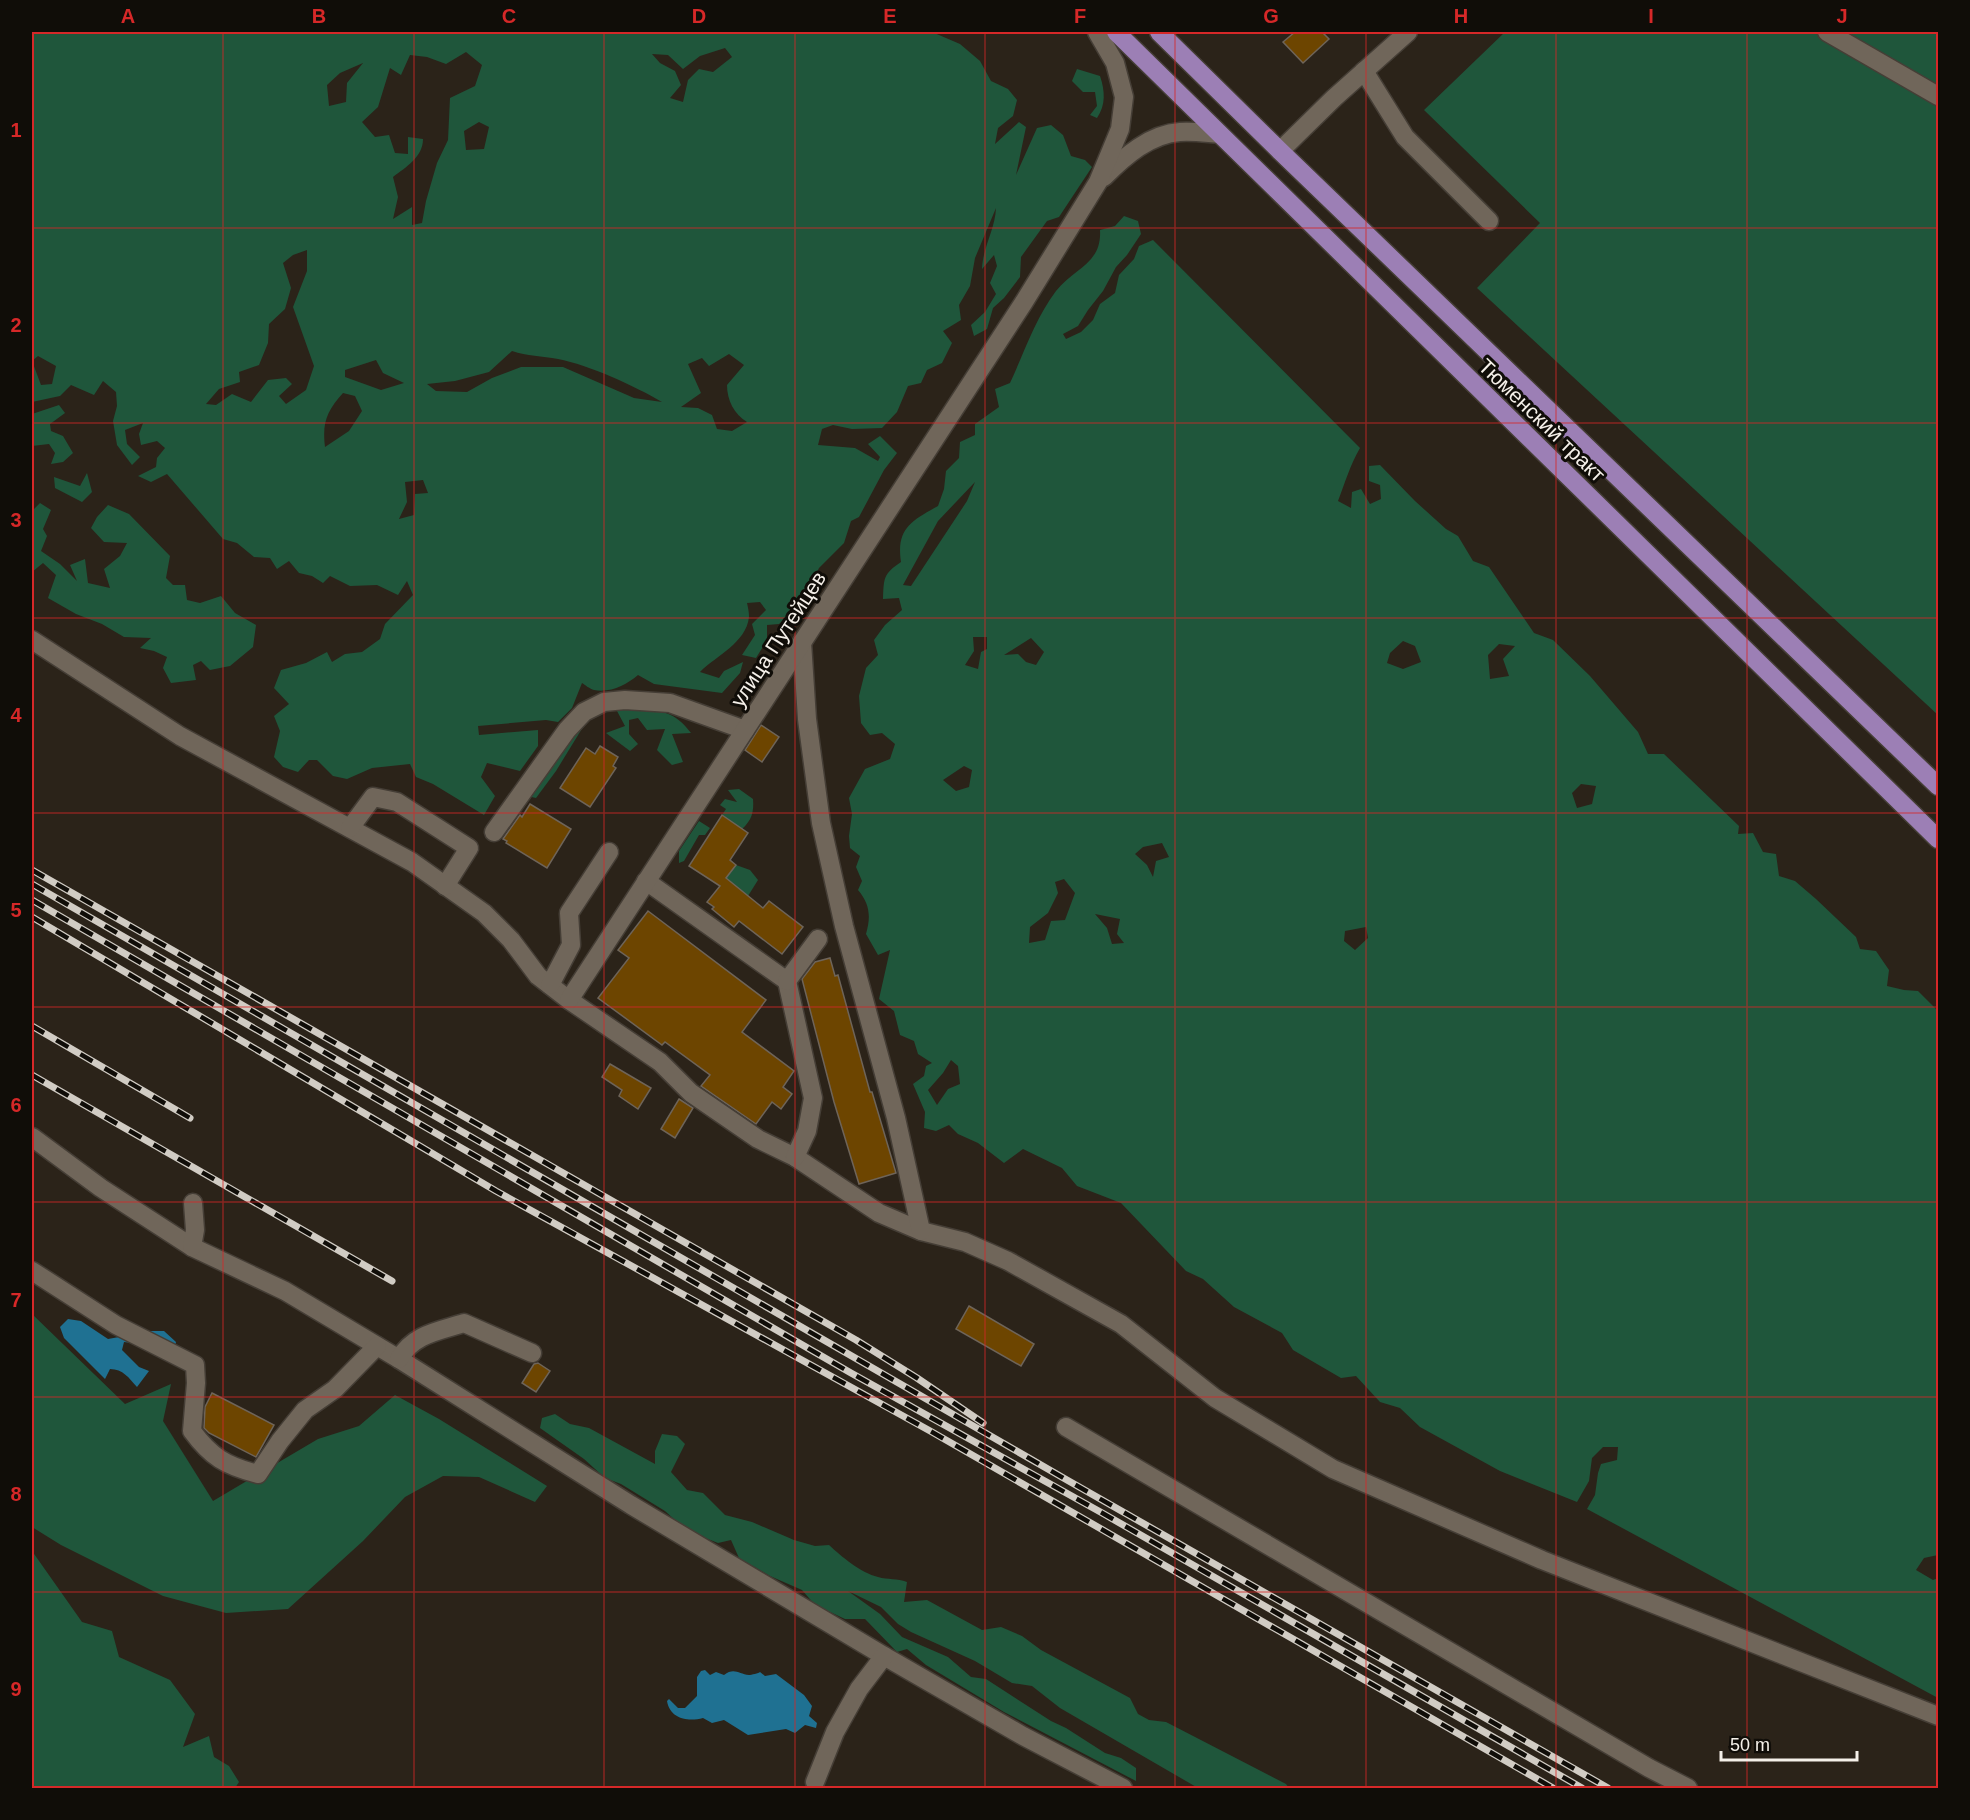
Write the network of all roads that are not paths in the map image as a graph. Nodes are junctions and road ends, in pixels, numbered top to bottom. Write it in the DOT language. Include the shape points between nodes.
graph roads {
  1 [pos="1097,32"];
  2 [pos="1116,32"];
  3 [pos="1160,32"];
  4 [pos="1408,32"];
  5 [pos="1827,32"];
  6 [pos="1364,71"];
  7 [pos="1938,96"];
  8 [pos="1219,134"];
  9 [pos="1280,151"];
  10 [pos="1098,182"];
  11 [pos="1489,221"];
  12 [pos="32,640"];
  13 [pos="802,642"];
  14 [pos="745,730"];
  15 [pos="1938,786"];
  16 [pos="350,828"];
  17 [pos="494,832"];
  18 [pos="1938,839"];
  19 [pos="609,852"];
  20 [pos="646,881"];
  21 [pos="445,885"];
  22 [pos="818,939"];
  23 [pos="787,981"];
  24 [pos="550,985"];
  25 [pos="569,1000"];
  26 [pos="32,1137"];
  27 [pos="795,1157"];
  28 [pos="193,1203"];
  29 [pos="921,1231"];
  30 [pos="192,1247"];
  31 [pos="32,1271"];
  32 [pos="377,1346"];
  33 [pos="532,1353"];
  34 [pos="399,1359"];
  35 [pos="1066,1427"];
  36 [pos="884,1656"];
  37 [pos="1938,1716"];
  38 [pos="815,1782"];
  39 [pos="1123,1788"];
  40 [pos="1688,1788"];
  1 -- 10 [label="street" via="1115,63 1124,97 1120,129"];
  2 -- 8 [label="main road, Тюменский тракт"];
  3 -- 9 [label="main road, Тюменский тракт"];
  4 -- 6 [label="street"];
  5 -- 7 [label="street"];
  6 -- 9 [label="street"];
  6 -- 11 [label="street" via="1405,137"];
  8 -- 10 [label="street" via="1181,132 1154,138"];
  8 -- 18 [label="main road, Тюменский тракт"];
  9 -- 15 [label="main road, Тюменский тракт"];
  10 -- 13 [label="street, улица Путейцев"];
  12 -- 16 [label="street" via="180,736"];
  13 -- 14 [label="street, улица Путейцев"];
  13 -- 29 [label="street" via="820,823"];
  14 -- 17 [label="street" via="670,703 604,702 584,712 567,730"];
  14 -- 20 [label="street, улица Путейцев"];
  16 -- 21 [label="street"];
  16 -- 21 [label="street" via="373,796 397,802 469,848"];
  19 -- 24 [label="street" via="568,913 571,945"];
  20 -- 23 [label="street"];
  20 -- 25 [label="street, улица Путейцев"];
  21 -- 24 [label="street" via="484,913"];
  22 -- 23 [label="street"];
  23 -- 27 [label="street" via="813,1098 807,1131"];
  24 -- 25 [label="street"];
  25 -- 27 [label="street" via="660,1062 691,1093 758,1139"];
  26 -- 30 [label="street"];
  27 -- 29 [label="street" via="879,1213"];
  28 -- 30 [label="street"];
  29 -- 37 [label="street" via="965,1242 1008,1261 1121,1324 1215,1398 1333,1469 1542,1560"];
  30 -- 32 [label="street" via="285,1291"];
  31 -- 32 [label="street" via="116,1325 195,1365 192,1431 203,1447 233,1468 258,1474 305,1410 335,1389"];
  32 -- 34 [label="street"];
  33 -- 34 [label="street" via="464,1323 422,1337 406,1347"];
  34 -- 36 [label="street" via="631,1505"];
  35 -- 40 [label="street"];
  36 -- 38 [label="street" via="836,1732"];
  36 -- 39 [label="street"];
}
